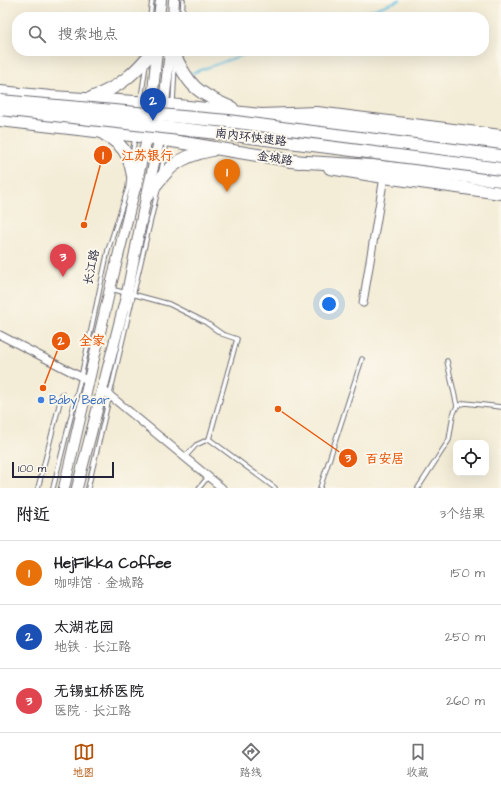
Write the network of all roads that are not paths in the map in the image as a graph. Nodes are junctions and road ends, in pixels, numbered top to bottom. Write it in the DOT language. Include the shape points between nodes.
graph roads {
  1 [pos="152,0"];
  2 [pos="161,0"];
  3 [pos="174,0"];
  4 [pos="183,0"];
  5 [pos="151,12"];
  6 [pos="160,12"];
  7 [pos="173,12"];
  8 [pos="182,12"];
  9 [pos="147,56"];
  10 [pos="149,56"];
  11 [pos="158,56"];
  12 [pos="173,56"];
  13 [pos="176,56"];
  14 [pos="0,92"];
  15 [pos="88,99"];
  16 [pos="0,101"];
  17 [pos="140,103"];
  18 [pos="163,105"];
  19 [pos="0,109"];
  20 [pos="244,113"];
  21 [pos="260,115"];
  22 [pos="138,116"];
  23 [pos="0,120"];
  24 [pos="137,123"];
  25 [pos="100,132"];
  26 [pos="136,136"];
  27 [pos="501,136"];
  28 [pos="158,139"];
  29 [pos="501,146"];
  30 [pos="217,148"];
  31 [pos="501,156"];
  32 [pos="290,161"];
  33 [pos="131,163"];
  34 [pos="501,169"];
  35 [pos="384,177"];
  36 [pos="159,180"];
  37 [pos="501,180"];
  38 [pos="135,187"];
  39 [pos="501,193"];
  40 [pos="147,196"];
  41 [pos="110,289"];
  42 [pos="130,294"];
  43 [pos="363,303"];
  44 [pos="0,335"];
  45 [pos="362,359"];
  46 [pos="447,361"];
  47 [pos="85,379"];
  48 [pos="105,392"];
  49 [pos="62,394"];
  50 [pos="457,406"];
  51 [pos="501,407"];
  52 [pos="209,439"];
  53 [pos="185,458"];
  54 [pos="208,477"];
  55 [pos="38,488"];
  56 [pos="54,488"];
  57 [pos="64,488"];
  58 [pos="77,488"];
  59 [pos="88,488"];
  60 [pos="199,488"];
  61 [pos="222,488"];
  62 [pos="276,488"];
  63 [pos="320,488"];
  64 [pos="418,488"];
  1 -- 5 [label="lane"];
  2 -- 6 [label="main road"];
  3 -- 7 [label="main road"];
  4 -- 8 [label="lane"];
  9 -- 15 [label="main road" via="132,75 104,93"];
  10 -- 17 [label="lane"];
  11 -- 18 [label="main road, 长江路"];
  12 -- 18 [label="main road, 长江路"];
  13 -- 20 [label="main road" via="188,81 201,92"];
  14 -- 15 [label="main road"];
  15 -- 17 [label="main road"];
  16 -- 31 [label="main road, 南内环快速路, bridge" via="228,121"];
  17 -- 18 [label="main road"];
  17 -- 22 [label="lane"];
  18 -- 20 [label="main road"];
  18 -- 28 [label="main road, 长江路"];
  18 -- 28 [label="lane, 长江路"];
  19 -- 34 [label="main road, 南内环快速路, bridge" via="226,134"];
  20 -- 21 [label="main road"];
  21 -- 27 [label="main road" via="317,113"];
  21 -- 29 [label="main road"];
  23 -- 25 [label="main road, 金城路"];
  24 -- 26 [label="lane, 长江路"];
  25 -- 26 [label="main road, 金城路"];
  25 -- 33 [label="main road" via="123,148"];
  26 -- 28 [label="main road, 金城路"];
  26 -- 33 [label="lane, 长江路"];
  28 -- 30 [label="main road, 金城路"];
  28 -- 36 [label="lane, 长江路"];
  28 -- 38 [label="main road, 长江路"];
  28 -- 40 [label="main road, 长江路"];
  30 -- 32 [label="main road, 金城路"];
  30 -- 36 [label="main road" via="177,161"];
  32 -- 35 [label="main road, 金城路"];
  32 -- 37 [label="main road" via="373,166"];
  33 -- 38 [label="main road"];
  33 -- 47 [label="lane, 长江路" via="128,188 108,250"];
  35 -- 39 [label="main road, 金城路"];
  35 -- 43 [label="street"];
  36 -- 40 [label="main road"];
  36 -- 42 [label="lane, 长江路"];
  38 -- 41 [label="main road, 长江路"];
  40 -- 42 [label="main road, 长江路"];
  41 -- 42 [label="lane"];
  41 -- 47 [label="main road, 长江路"];
  42 -- 48 [label="main road, 长江路"];
  42 -- 52 [label="lane" via="169,304 205,322 222,334 237,339"];
  44 -- 47 [label="street"];
  45 -- 63 [label="lane"];
  46 -- 50 [label="lane"];
  47 -- 56 [label="lane, 长江路"];
  47 -- 57 [label="main road, 长江路"];
  48 -- 53 [label="street"];
  48 -- 58 [label="main road, 长江路"];
  48 -- 59 [label="lane, 长江路"];
  49 -- 55 [label="lane"];
  50 -- 51 [label="lane" via="465,403"];
  50 -- 64 [label="lane" via="449,440"];
  52 -- 53 [label="lane" via="196,445"];
  52 -- 62 [label="lane"];
  53 -- 54 [label="street"];
  54 -- 60 [label="lane"];
  54 -- 61 [label="street"];
}
